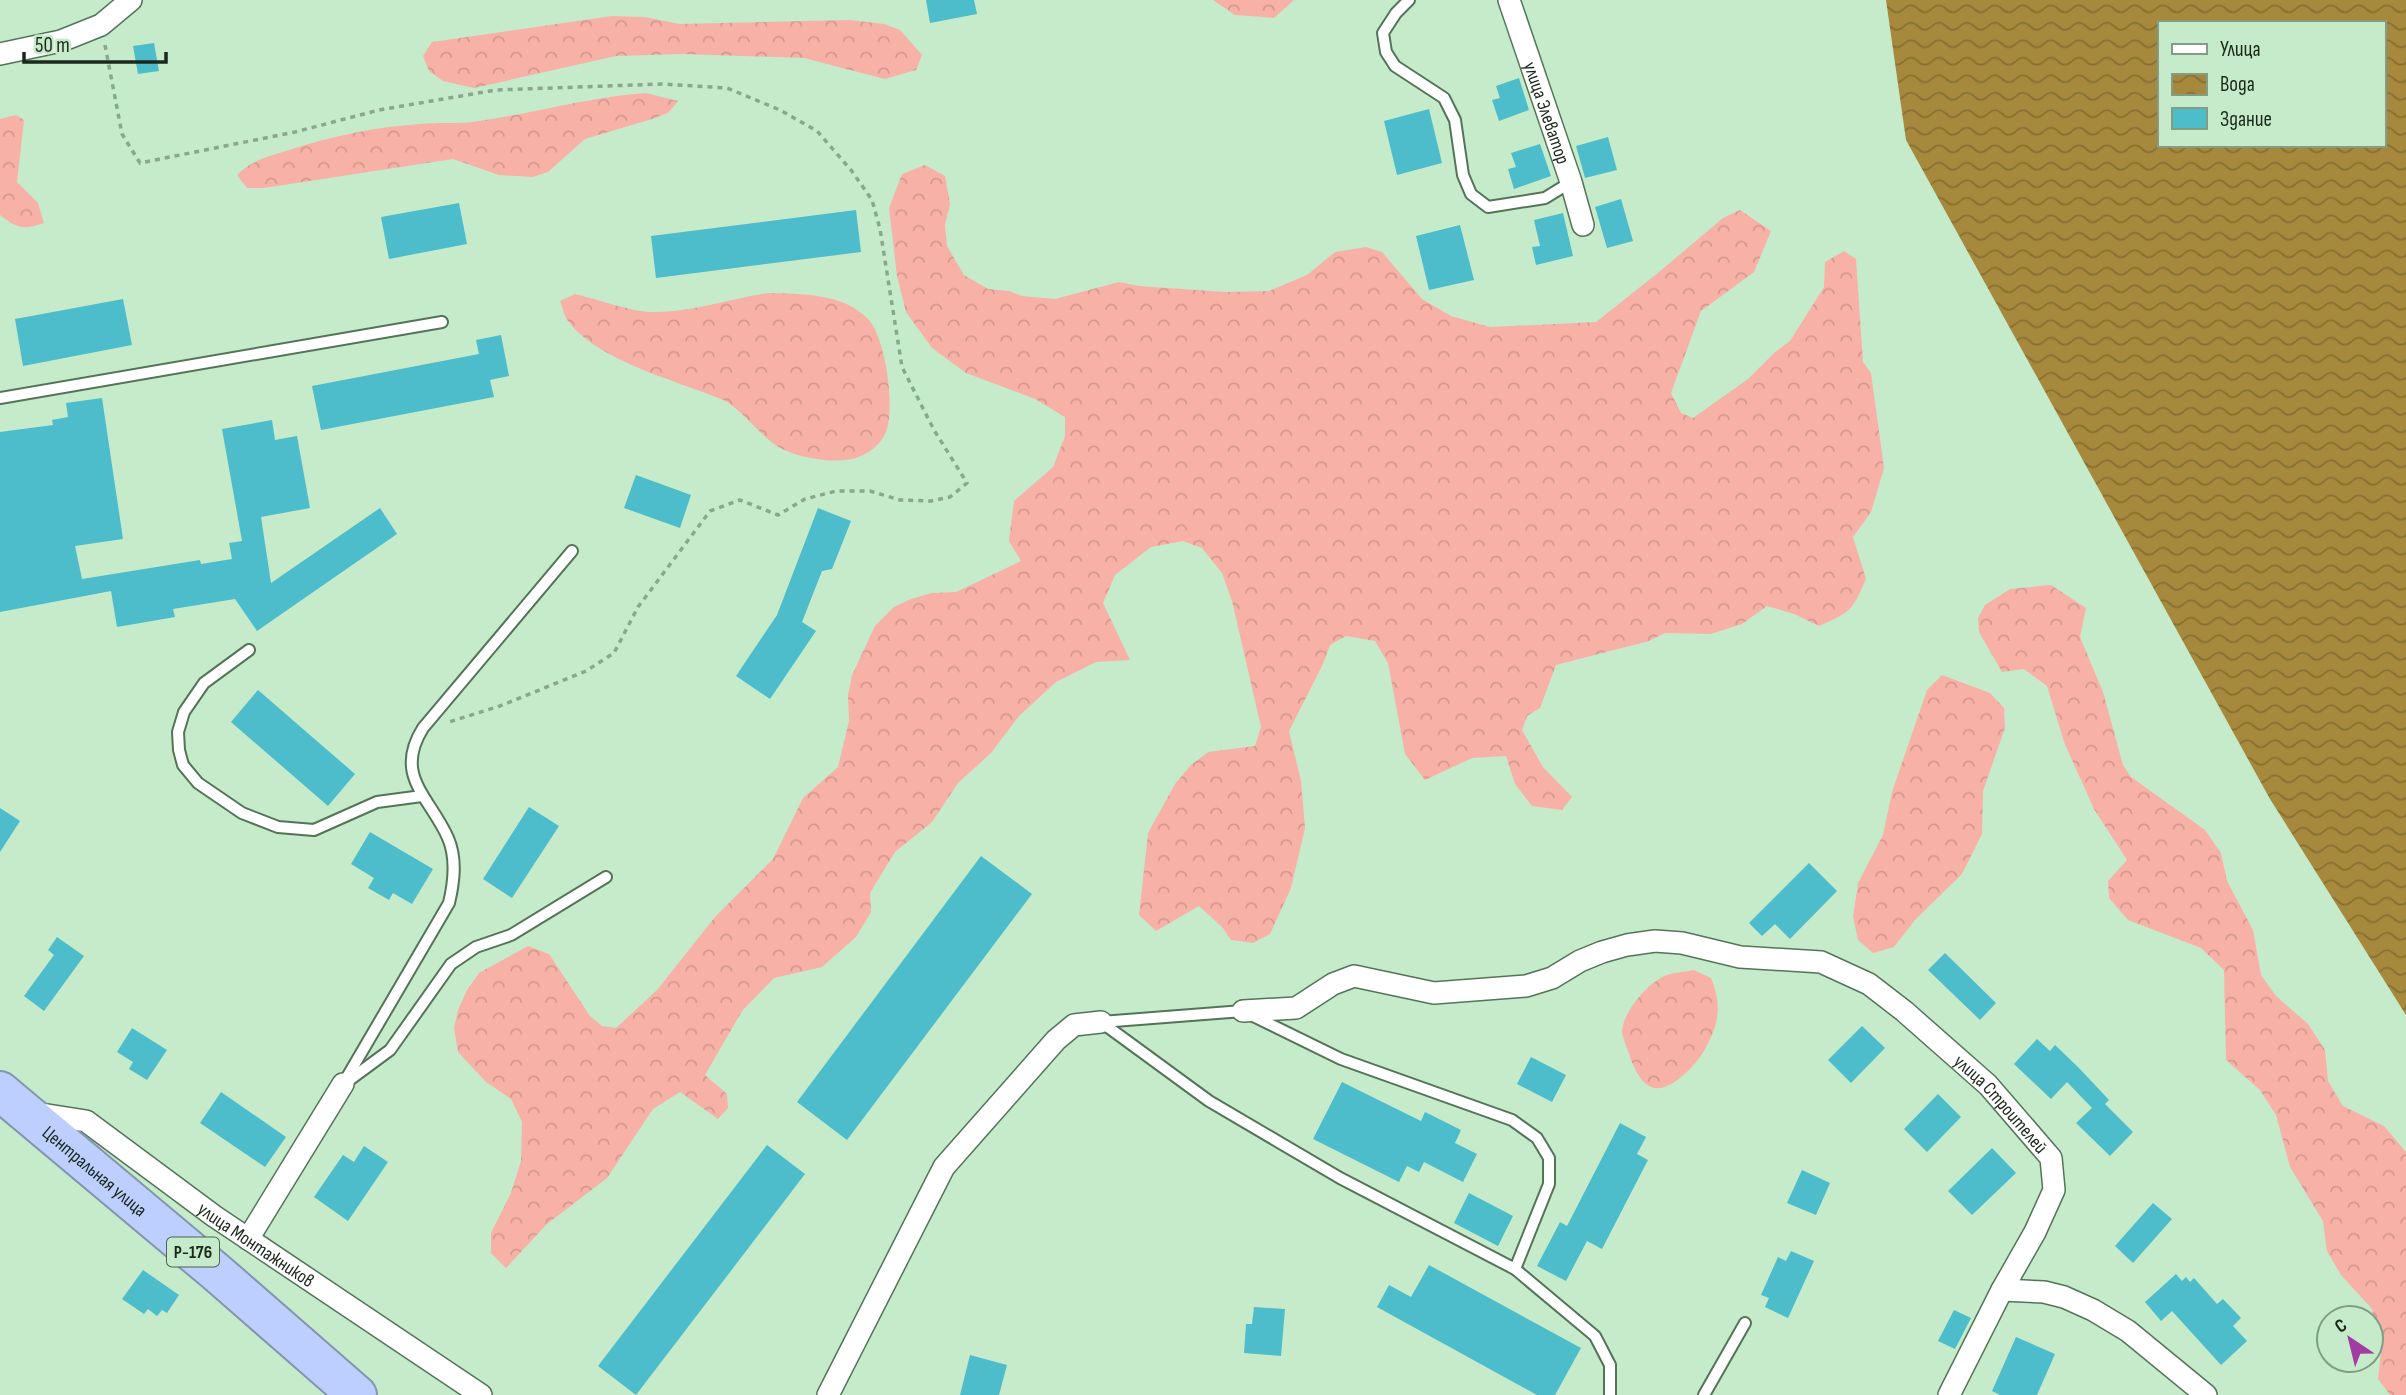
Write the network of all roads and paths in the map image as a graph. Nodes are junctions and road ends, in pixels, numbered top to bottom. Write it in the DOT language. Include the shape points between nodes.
graph roads {
  1 [pos="131,0"];
  2 [pos="1409,0"];
  3 [pos="1509,0"];
  4 [pos="102,25"];
  5 [pos="0,54"];
  6 [pos="1571,182"];
  7 [pos="1583,225"];
  8 [pos="442,323"];
  9 [pos="0,398"];
  10 [pos="572,551"];
  11 [pos="249,650"];
  12 [pos="423,728"];
  13 [pos="422,796"];
  14 [pos="606,877"];
  15 [pos="1243,1011"];
  16 [pos="1101,1022"];
  17 [pos="343,1084"];
  18 [pos="13,1101"];
  19 [pos="248,1239"];
  20 [pos="1516,1269"];
  21 [pos="2002,1290"];
  22 [pos="1745,1322"];
  23 [pos="469,1392"];
  24 [pos="1706,1392"];
  25 [pos="356,1395"];
  26 [pos="828,1395"];
  27 [pos="1610,1395"];
  28 [pos="1720,1395"];
  29 [pos="1949,1395"];
  30 [pos="2206,1395"];
  1 -- 4 [label="street"];
  2 -- 6 [label="lane" via="1383,33 1386,52 1395,66 1444,98 1455,120 1463,175 1471,194 1488,207 1545,198"];
  3 -- 6 [label="street, улица Элеватор"];
  4 -- 5 [label="street" via="61,41"];
  4 -- 12 [label="path" via="122,134 140,163 379,110 496,90 693,84 727,88 817,131 872,200 902,367 967,483 950,498 931,501 900,500 870,491 836,491 805,499 778,515 740,500 710,511 638,607 614,653 586,671 500,706"];
  6 -- 7 [label="street, улица Элеватор"];
  8 -- 9 [label="lane"];
  10 -- 12 [label="lane"];
  11 -- 13 [label="lane" via="204,682 184,712 179,750 183,765 198,783 242,813 278,827 314,830 377,802"];
  12 -- 13 [label="lane" via="411,758"];
  13 -- 17 [label="lane" via="448,839 454,862 449,903"];
  14 -- 17 [label="lane" via="510,935 476,947 451,964 390,1050"];
  15 -- 16 [label="lane"];
  15 -- 20 [label="lane" via="1341,1059 1512,1120 1537,1138 1549,1157 1549,1184"];
  15 -- 21 [label="street, улица Строителей" via="1296,1008 1354,976 1434,993 1526,986 1602,952 1655,941 1740,957 1821,962 1869,984 1904,1011 1988,1085 2051,1158 2054,1191"];
  16 -- 20 [label="lane" via="1209,1101 1340,1178"];
  16 -- 26 [label="street" via="1074,1026 1056,1040 944,1167"];
  17 -- 19 [label="street"];
  18 -- 19 [label="street, улица Монтажников" via="86,1121"];
  18 -- 25 [label="highway, Центральная улица / Р-176"];
  19 -- 23 [label="street, улица Монтажников"];
  20 -- 27 [label="lane" via="1595,1336 1609,1365"];
  21 -- 29 [label="street, улица Строителей"];
  21 -- 30 [label="street" via="2044,1292 2093,1310 2128,1331"];
  22 -- 24 [label="lane"];
  24 -- 28 [label="lane"];
}
